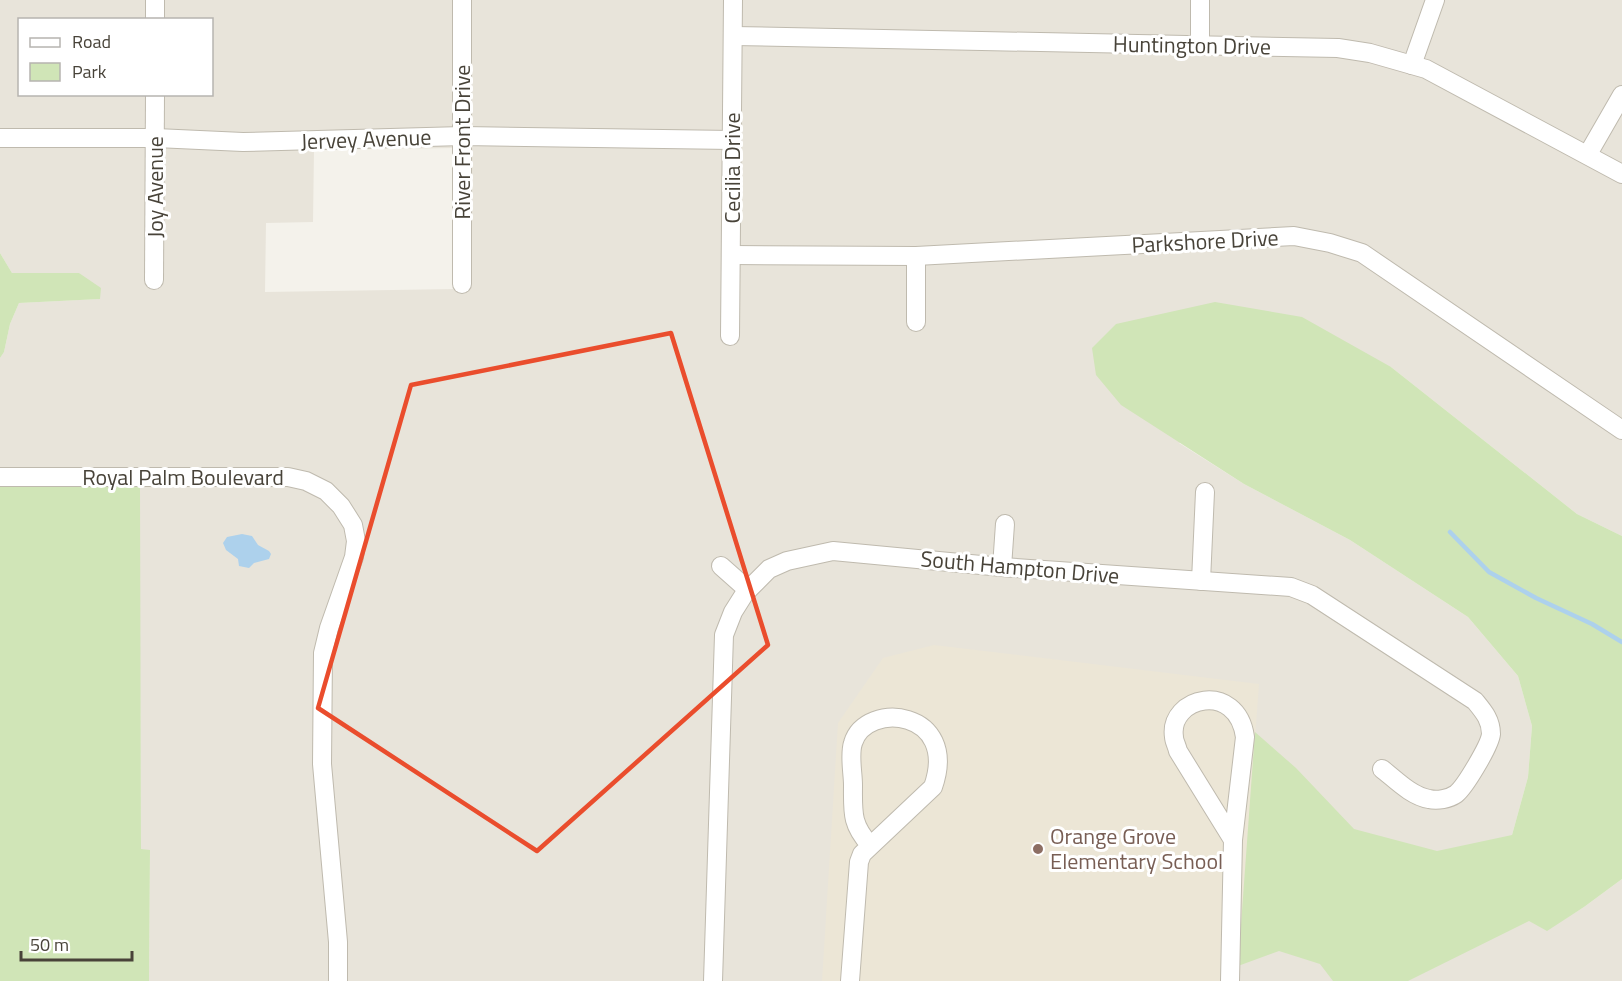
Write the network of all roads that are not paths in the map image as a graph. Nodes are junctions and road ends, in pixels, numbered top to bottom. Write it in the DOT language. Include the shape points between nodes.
graph roads {
  1 [pos="155,0"];
  2 [pos="462,0"];
  3 [pos="733,0"];
  4 [pos="1200,0"];
  5 [pos="1435,0"];
  6 [pos="155,18"];
  7 [pos="733,36"];
  8 [pos="1200,46"];
  9 [pos="1412,65"];
  10 [pos="1622,95"];
  11 [pos="155,96"];
  12 [pos="463,136"];
  13 [pos="0,138"];
  14 [pos="156,138"];
  15 [pos="732,140"];
  16 [pos="1588,154"];
  17 [pos="1622,174"];
  18 [pos="732,255"];
  19 [pos="916,256"];
  20 [pos="154,280"];
  21 [pos="462,284"];
  22 [pos="916,322"];
  23 [pos="730,336"];
  24 [pos="1622,430"];
  25 [pos="0,477"];
  26 [pos="1204,492"];
  27 [pos="1005,524"];
  28 [pos="721,566"];
  29 [pos="1002,567"];
  30 [pos="1201,580"];
  31 [pos="748,590"];
  32 [pos="1382,768"];
  33 [pos="1233,840"];
  34 [pos="870,845"];
  35 [pos="338,981"];
  36 [pos="713,981"];
  37 [pos="850,981"];
  38 [pos="1230,981"];
  1 -- 6 [label="street"];
  2 -- 12 [label="street, River Front Drive"];
  3 -- 7 [label="street, Cecilia Drive"];
  4 -- 8 [label="street"];
  5 -- 9 [label="street"];
  7 -- 8 [label="street, Huntington Drive"];
  7 -- 15 [label="street, Cecilia Drive"];
  8 -- 9 [label="street, Huntington Drive" via="1338,48"];
  9 -- 16 [label="street, Huntington Drive"];
  10 -- 16 [label="street"];
  11 -- 14 [label="street, Joy Avenue"];
  12 -- 14 [label="street, Jervey Avenue" via="243,142"];
  12 -- 15 [label="street, Jervey Avenue"];
  12 -- 21 [label="street, River Front Drive"];
  13 -- 14 [label="street, Jervey Avenue"];
  14 -- 20 [label="street, Joy Avenue"];
  15 -- 18 [label="street, Cecilia Drive"];
  16 -- 17 [label="street, Huntington Drive"];
  18 -- 19 [label="street, Parkshore Drive"];
  18 -- 23 [label="street, Cecilia Drive"];
  19 -- 22 [label="street"];
  19 -- 24 [label="street, Parkshore Drive" via="1294,236 1330,243 1362,253"];
  25 -- 35 [label="street, Royal Palm Boulevard" via="288,477 326,491 341,506 353,525 356,541 323,654 322,742"];
  26 -- 30 [label="street"];
  27 -- 29 [label="street"];
  28 -- 31 [label="street"];
  29 -- 30 [label="street, South Hampton Drive"];
  29 -- 31 [label="street, South Hampton Drive" via="834,551 769,569"];
  30 -- 32 [label="street, South Hampton Drive" via="1291,587 1312,595 1475,701 1489,718 1491,735 1487,750 1456,794 1428,800 1405,788"];
  31 -- 36 [label="street, South Hampton Drive" via="724,634"];
  33 -- 33 [label="street" via="1245,737 1243,724 1229,706 1202,700 1182,711 1173,736"];
  33 -- 38 [label="street"];
  34 -- 34 [label="street" via="933,788 936,777 938,756 933,738 922,725 899,717 867,725 852,745 854,820"];
  34 -- 37 [label="street" via="859,862"];
}
